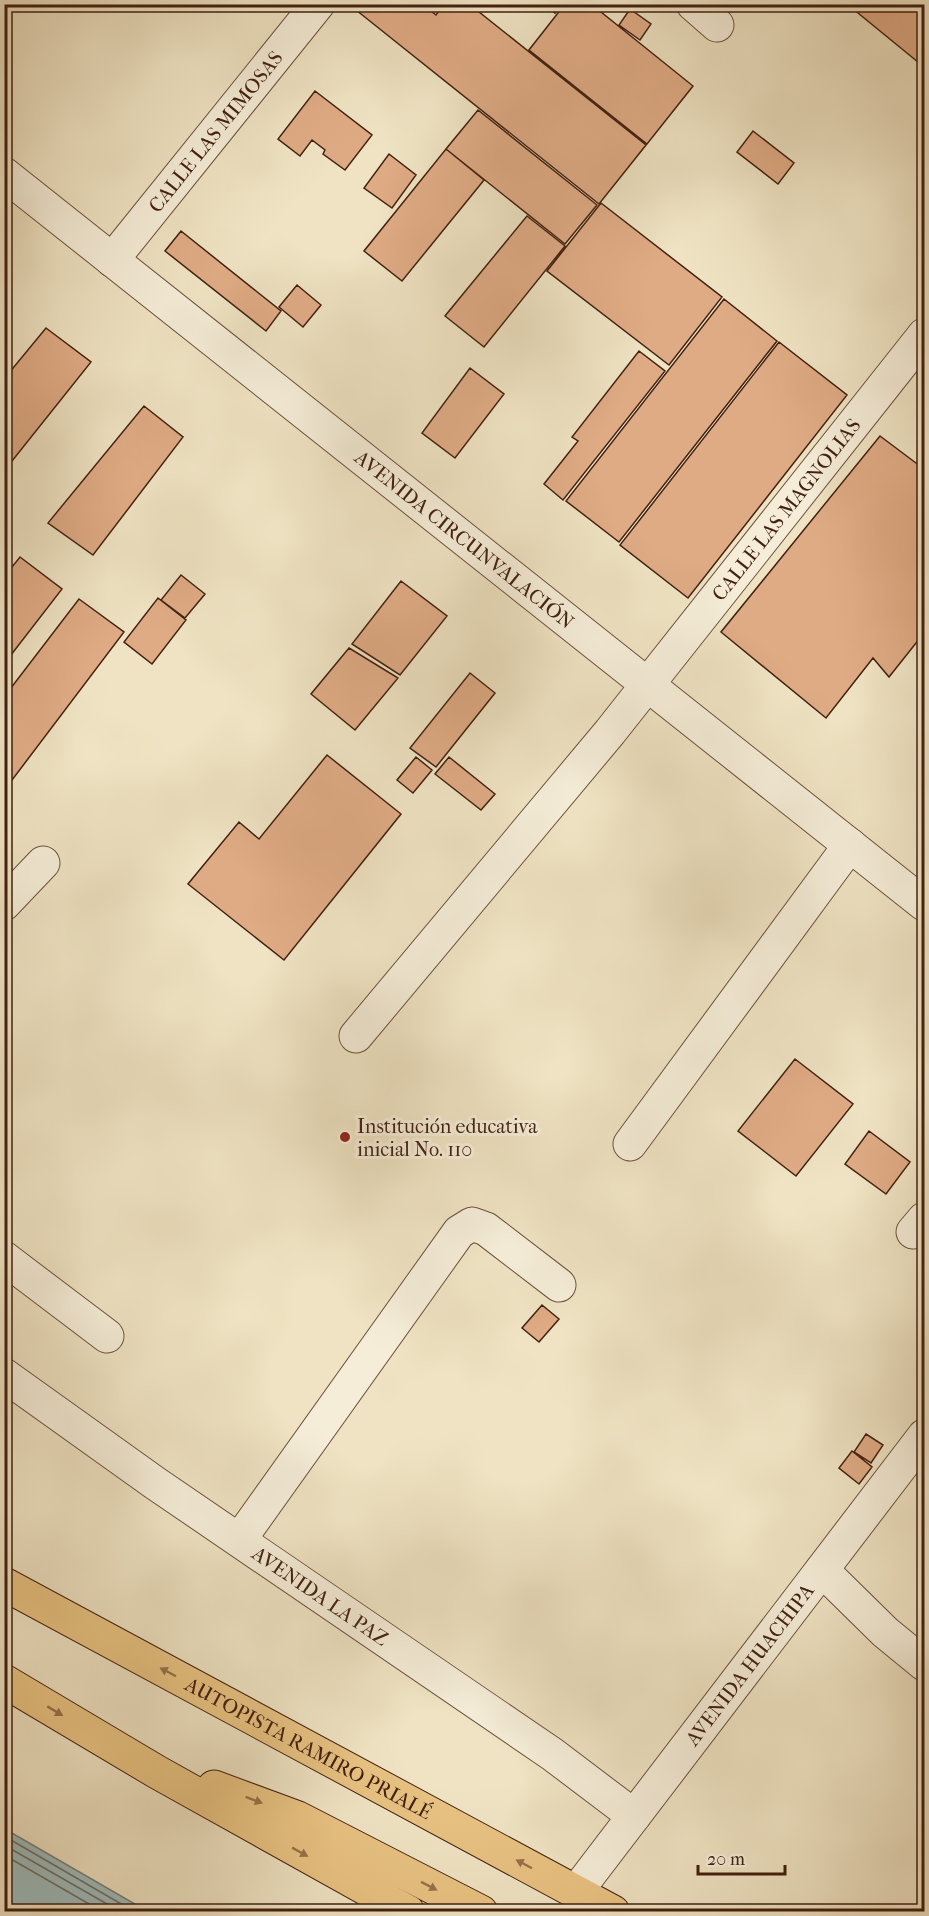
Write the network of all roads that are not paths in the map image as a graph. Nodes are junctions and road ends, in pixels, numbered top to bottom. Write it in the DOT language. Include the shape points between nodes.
graph roads {
  1 [pos="318,4"];
  2 [pos="4,174"];
  3 [pos="112,260"];
  4 [pos="924,335"];
  5 [pos="646,683"];
  6 [pos="850,845"];
  7 [pos="42,863"];
  8 [pos="4,904"];
  9 [pos="924,904"];
  10 [pos="357,1036"];
  11 [pos="630,1144"];
  12 [pos="4,1258"];
  13 [pos="559,1285"];
  14 [pos="107,1336"];
  15 [pos="4,1375"];
  16 [pos="924,1436"];
  17 [pos="240,1539"];
  18 [pos="822,1570"];
  19 [pos="4,1584"];
  20 [pos="924,1664"];
  21 [pos="4,1681"];
  22 [pos="158,1772"];
  23 [pos="634,1816"];
  24 [pos="565,1902"];
  25 [pos="408,1911"];
  26 [pos="481,1911"];
  27 [pos="613,1911"];
  1 -- 3 [label="street, CALLE LAS MIMOSAS"];
  2 -- 3 [label="street, AVENIDA CIRCUNVALACIÓN"];
  3 -- 5 [label="street, AVENIDA CIRCUNVALACIÓN"];
  4 -- 5 [label="street, CALLE LAS MAGNOLIAS"];
  5 -- 6 [label="street, AVENIDA CIRCUNVALACIÓN"];
  5 -- 10 [label="street, CALLE LAS MAGNOLIAS" via="610,732"];
  6 -- 9 [label="street, AVENIDA CIRCUNVALACIÓN"];
  6 -- 11 [label="street"];
  7 -- 8 [label="street"];
  12 -- 14 [label="street"];
  13 -- 17 [label="street" via="486,1229 472,1224 459,1232"];
  15 -- 17 [label="street, AVENIDA LA PAZ"];
  16 -- 18 [label="street, AVENIDA HUACHIPA"];
  17 -- 23 [label="street, AVENIDA LA PAZ" via="552,1754"];
  18 -- 20 [label="street"];
  18 -- 23 [label="street, AVENIDA HUACHIPA"];
  24 -- 19 [label="highway, AUTOPISTA RAMIRO PRIALÉ, one-way"];
  21 -- 22 [label="highway, one-way"];
  22 -- 25 [label="highway, one-way"];
  22 -- 26 [label="highway, one-way" via="270,1806"];
  23 -- 24 [label="street, AVENIDA HUACHIPA"];
  24 -- 27 [label="highway, AUTOPISTA RAMIRO PRIALÉ"];
}
